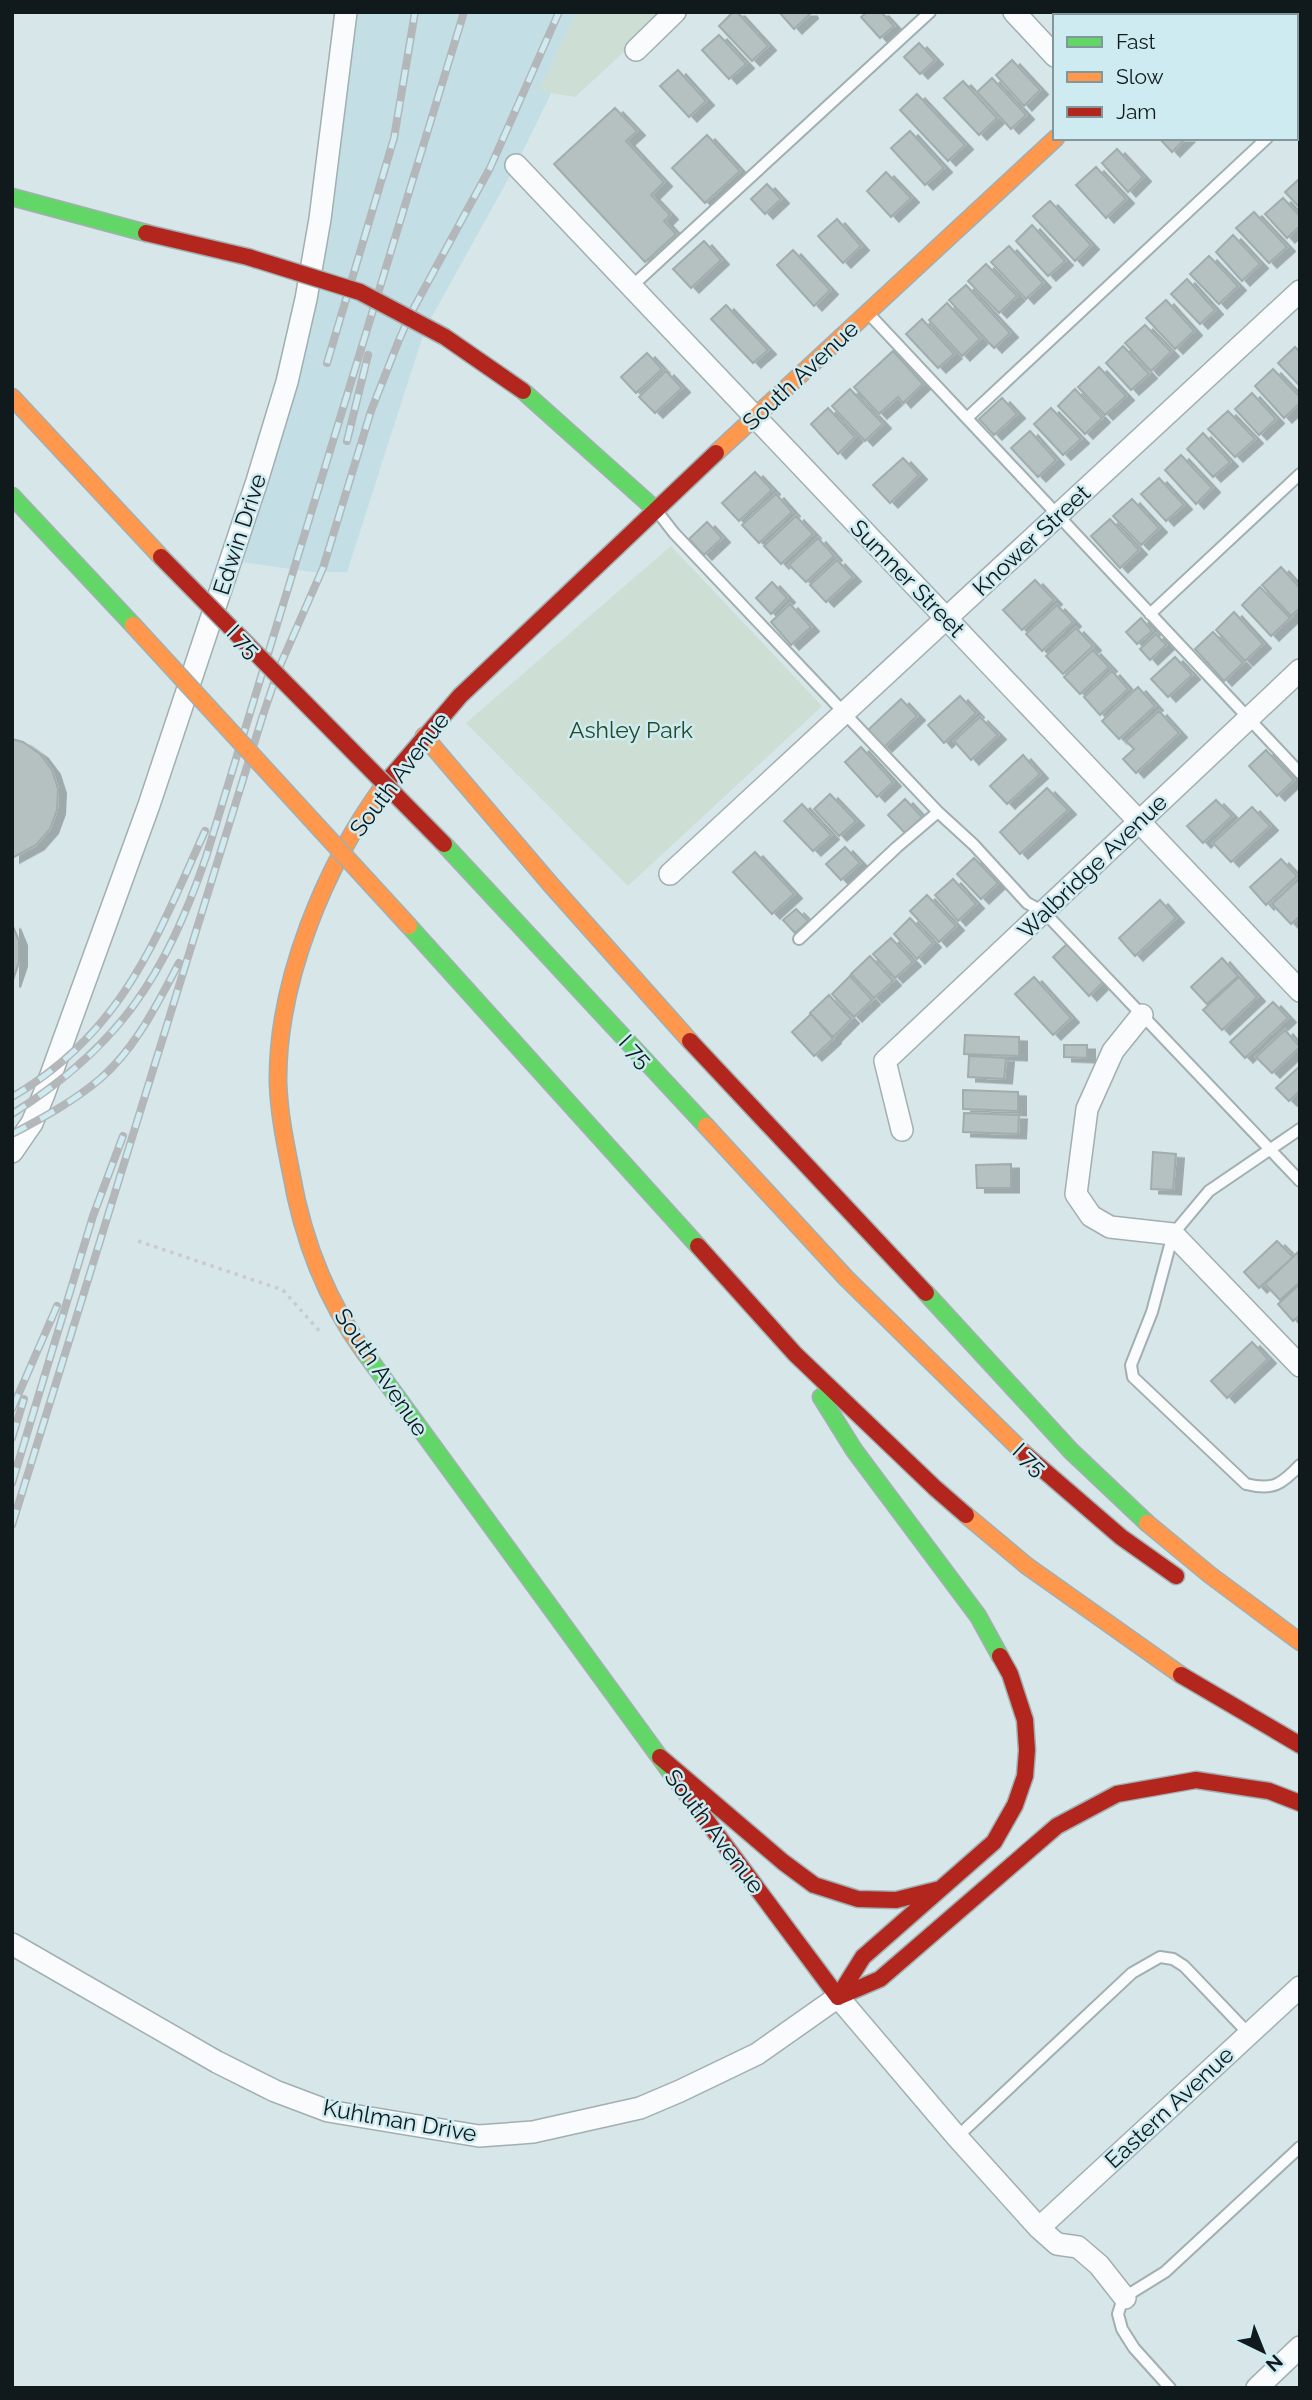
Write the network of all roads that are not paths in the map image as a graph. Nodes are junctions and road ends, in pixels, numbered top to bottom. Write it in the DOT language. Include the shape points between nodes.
graph roads {
  1 [pos="346,12"];
  2 [pos="675,12"];
  3 [pos="930,12"];
  4 [pos="1014,12"];
  5 [pos="636,50"];
  6 [pos="1053,54"];
  7 [pos="1054,140"];
  8 [pos="1265,140"];
  9 [pos="516,165"];
  10 [pos="12,197"];
  11 [pos="631,287"];
  12 [pos="1300,291"];
  13 [pos="867,312"];
  14 [pos="12,397"];
  15 [pos="754,417"];
  16 [pos="967,418"];
  17 [pos="1300,474"];
  18 [pos="12,496"];
  19 [pos="656,510"];
  20 [pos="1058,516"];
  21 [pos="1150,614"];
  22 [pos="947,618"];
  23 [pos="1300,670"];
  24 [pos="844,714"];
  25 [pos="1248,718"];
  26 [pos="424,736"];
  27 [pos="1300,773"];
  28 [pos="938,812"];
  29 [pos="1138,821"];
  30 [pos="670,874"];
  31 [pos="1044,912"];
  32 [pos="799,939"];
  33 [pos="1300,990"];
  34 [pos="1142,1015"];
  35 [pos="1300,1129"];
  36 [pos="902,1130"];
  37 [pos="1270,1149"];
  38 [pos="12,1152"];
  39 [pos="1300,1181"];
  40 [pos="1173,1234"];
  41 [pos="794,1354"];
  42 [pos="1300,1366"];
  43 [pos="1300,1465"];
  44 [pos="1185,1583"];
  45 [pos="1274,1642"];
  46 [pos="1298,1649"];
  47 [pos="1300,1745"];
  48 [pos="660,1757"];
  49 [pos="1300,1803"];
  50 [pos="942,1888"];
  51 [pos="12,1944"];
  52 [pos="1300,1987"];
  53 [pos="838,1997"];
  54 [pos="1249,2034"];
  55 [pos="957,2137"];
  56 [pos="1300,2147"];
  57 [pos="1039,2228"];
  58 [pos="1125,2298"];
  59 [pos="1300,2347"];
  60 [pos="1170,2388"];
  61 [pos="1257,2388"];
  1 -- 38 [label="street, Edwin Drive" via="320,219 287,382 149,805 40,1104"];
  2 -- 5 [label="street"];
  3 -- 11 [label="lane"];
  4 -- 6 [label="street"];
  7 -- 13 [label="main road, South Avenue"];
  8 -- 16 [label="lane"];
  9 -- 11 [label="street, Sumner Street"];
  10 -- 19 [label="main road, bridge" via="248,257 360,292 445,337 523,391"];
  11 -- 15 [label="street, Sumner Street"];
  12 -- 20 [label="street, Knower Street"];
  13 -- 15 [label="main road, South Avenue"];
  13 -- 16 [label="lane"];
  14 -- 44 [label="main road, I 75 / I 75, bridge" via="161,557 444,844 846,1279 1041,1470"];
  15 -- 19 [label="main road, South Avenue"];
  15 -- 22 [label="street, Sumner Street"];
  16 -- 20 [label="lane"];
  17 -- 21 [label="lane"];
  18 -- 41 [label="main road, bridge" via="409,926"];
  19 -- 24 [label="lane"];
  19 -- 26 [label="main road, South Avenue" via="460,696"];
  20 -- 21 [label="lane"];
  20 -- 22 [label="street, Knower Street"];
  21 -- 25 [label="lane"];
  22 -- 24 [label="street, Knower Street"];
  22 -- 29 [label="street, Sumner Street"];
  23 -- 25 [label="street, Walbridge Avenue"];
  24 -- 28 [label="lane"];
  24 -- 30 [label="street, Knower Street"];
  25 -- 27 [label="lane"];
  25 -- 29 [label="street, Walbridge Avenue"];
  26 -- 46 [label="main road" via="625,969 1072,1452 1162,1536"];
  26 -- 48 [label="main road, South Avenue" via="376,796 344,848 301,949 283,1027 279,1074 281,1120 294,1188 308,1243 359,1345"];
  28 -- 31 [label="lane" via="1027,903"];
  28 -- 32 [label="lane"];
  29 -- 31 [label="street, Walbridge Avenue"];
  29 -- 33 [label="street, Sumner Street"];
  31 -- 34 [label="lane"];
  31 -- 36 [label="street, Walbridge Avenue" via="885,1061"];
  34 -- 37 [label="lane"];
  34 -- 40 [label="street" via="1113,1051 1087,1108 1076,1194 1091,1216 1110,1227"];
  35 -- 37 [label="lane"];
  37 -- 39 [label="lane"];
  37 -- 40 [label="lane" via="1209,1191"];
  40 -- 42 [label="street"];
  40 -- 43 [label="lane" via="1152,1312 1133,1357 1133,1377 1246,1483 1261,1488 1278,1485"];
  41 -- 47 [label="main road" via="935,1488 1027,1566 1177,1672"];
  41 -- 50 [label="main road" via="854,1450 978,1616 1010,1674 1025,1720 1025,1776 1015,1805 994,1842"];
  45 -- 46 [label="main road"];
  48 -- 50 [label="main road" via="814,1885 858,1899 896,1900"];
  48 -- 53 [label="main road, South Avenue"];
  49 -- 53 [label="main road" via="1269,1791 1196,1780 1117,1794 1057,1826 880,1979"];
  50 -- 53 [label="main road" via="863,1957"];
  51 -- 53 [label="street, Kuhlman Drive" via="275,2091 328,2111 479,2136 533,2132 640,2108 757,2054"];
  52 -- 54 [label="street, Eastern Avenue"];
  53 -- 55 [label="street, South Avenue"];
  54 -- 55 [label="lane" via="1184,1966 1160,1957 1132,1973"];
  54 -- 57 [label="street, Eastern Avenue"];
  55 -- 57 [label="street, South Avenue"];
  56 -- 58 [label="lane" via="1165,2272"];
  57 -- 58 [label="street, South Avenue" via="1057,2244 1078,2246"];
  58 -- 60 [label="lane" via="1118,2314 1122,2329"];
  59 -- 61 [label="street"];
}
